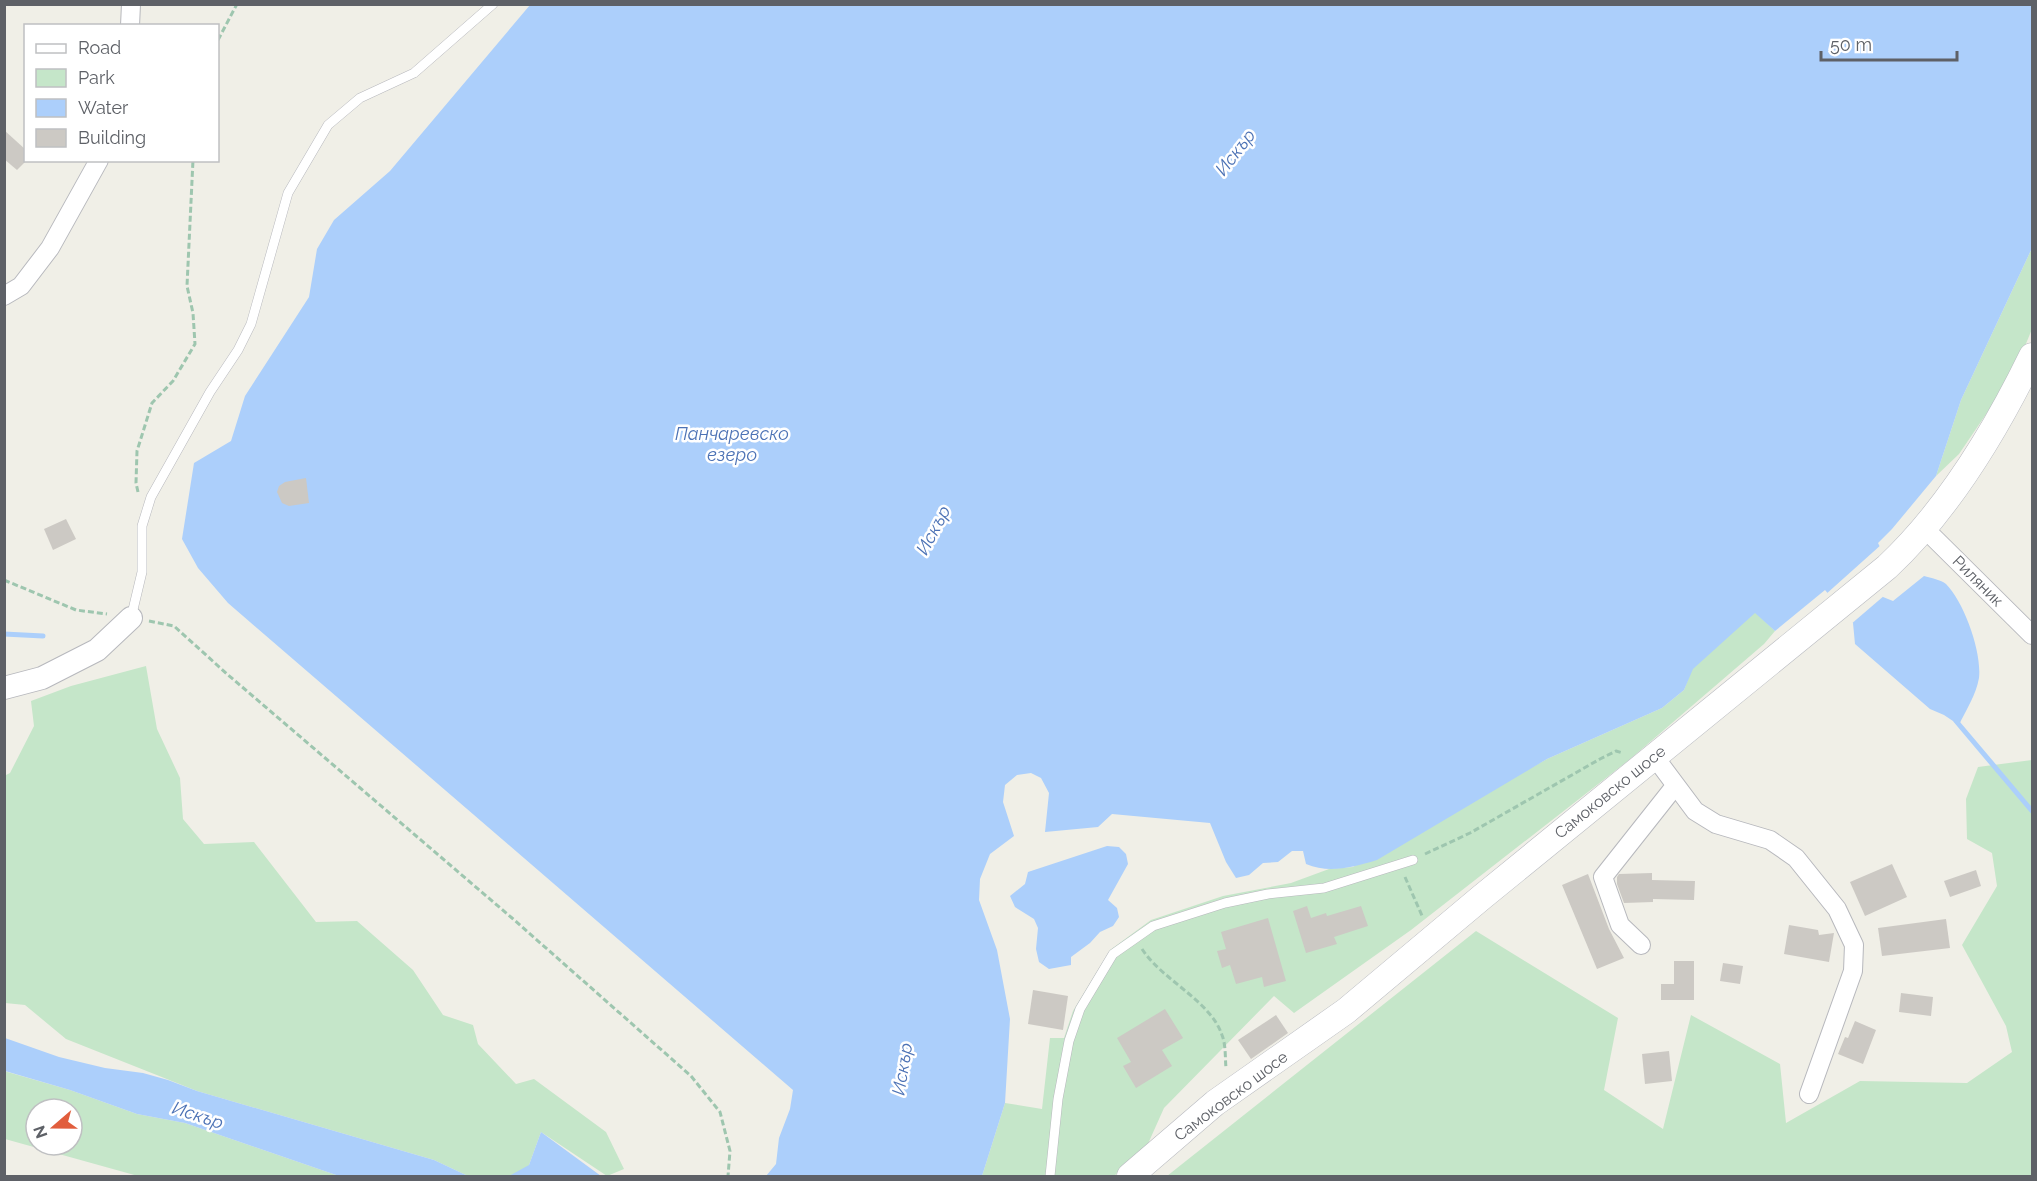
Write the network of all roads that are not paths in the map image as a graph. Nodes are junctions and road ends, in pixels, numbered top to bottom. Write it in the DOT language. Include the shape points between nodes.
graph roads {
  1 [pos="131,4"];
  2 [pos="493,4"];
  3 [pos="130,24"];
  4 [pos="98,162"];
  5 [pos="4,296"];
  6 [pos="2032,356"];
  7 [pos="1924,528"];
  8 [pos="131,618"];
  9 [pos="2032,634"];
  10 [pos="4,688"];
  11 [pos="1654,756"];
  12 [pos="1675,786"];
  13 [pos="1413,860"];
  14 [pos="1641,945"];
  15 [pos="1809,1094"];
  16 [pos="1050,1176"];
  17 [pos="1130,1176"];
  1 -- 3 [label="street"];
  2 -- 8 [label="lane" via="414,74 360,98 328,125 288,193 250,324 238,350 150,497 144,521 142,572"];
  4 -- 5 [label="street" via="50,248 21,286"];
  6 -- 7 [label="main road, Самоковско шосе" via="1973,462"];
  7 -- 9 [label="street, Риляник"];
  7 -- 11 [label="main road, Самоковско шосе" via="1887,567"];
  8 -- 10 [label="street" via="97,650 42,678"];
  11 -- 12 [label="street"];
  11 -- 17 [label="main road, Самоковско шосе" via="1346,1011 1228,1094"];
  12 -- 14 [label="street" via="1603,877 1620,925"];
  12 -- 15 [label="street" via="1695,811 1716,824 1770,840 1796,858 1837,909 1854,945 1852,971"];
  13 -- 16 [label="lane" via="1324,888 1225,903 1153,926 1113,954 1080,1009 1069,1041"];
}
